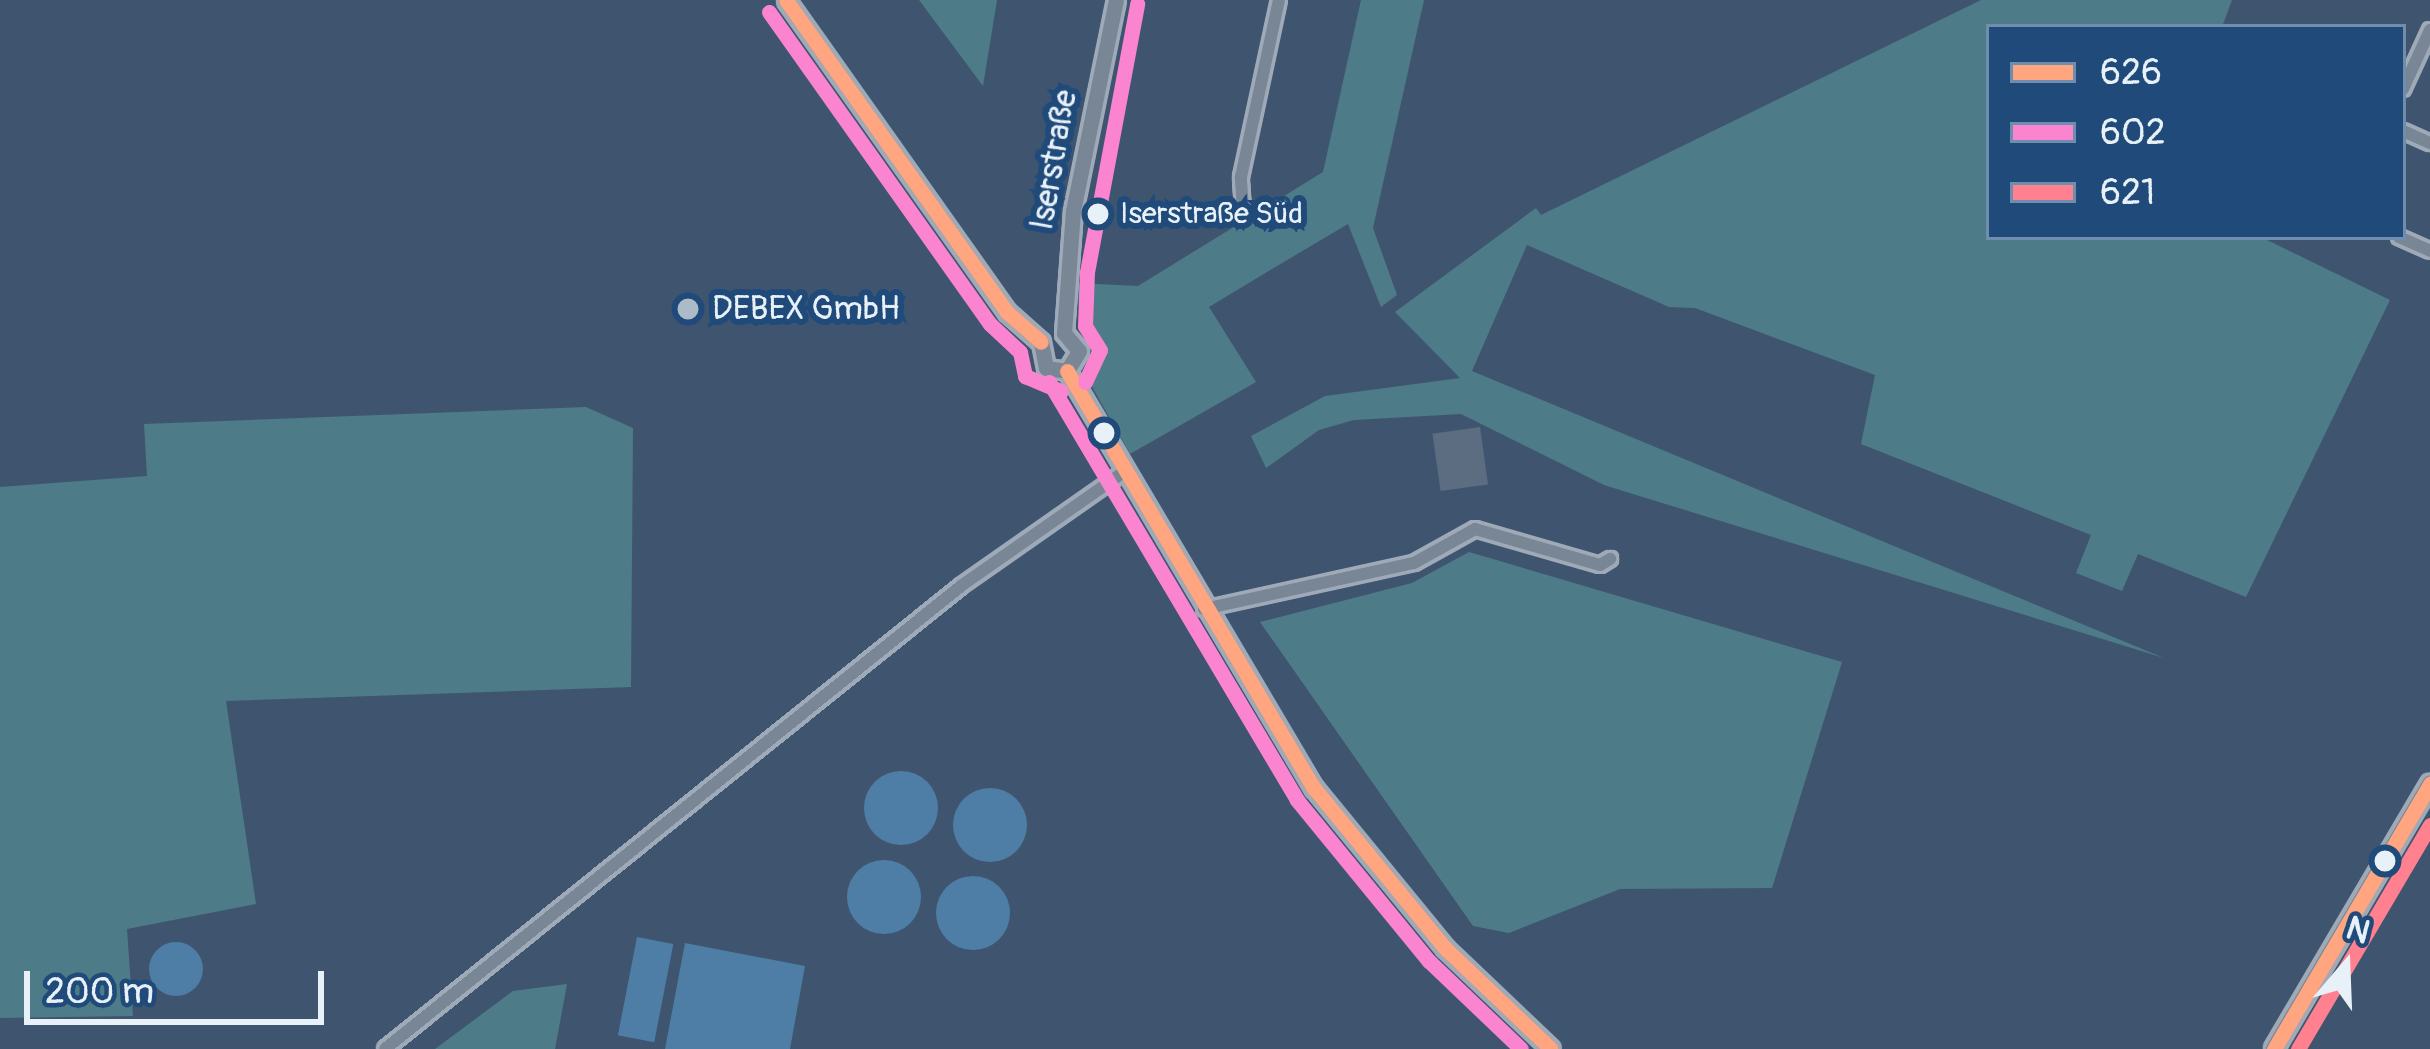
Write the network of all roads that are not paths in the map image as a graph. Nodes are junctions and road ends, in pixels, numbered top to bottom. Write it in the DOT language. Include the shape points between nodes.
graph roads {
  1 [pos="786,0"];
  2 [pos="1116,0"];
  3 [pos="1279,0"];
  4 [pos="2430,30"];
  5 [pos="2406,82"];
  6 [pos="1243,209"];
  7 [pos="1064,333"];
  8 [pos="1041,342"];
  9 [pos="1067,371"];
  10 [pos="1125,471"];
  11 [pos="1610,559"];
  12 [pos="1204,609"];
  13 [pos="2430,784"];
  14 [pos="385,1049"];
  15 [pos="1551,1049"];
  16 [pos="2274,1049"];
  1 -- 8 [label="street" via="1007,313"];
  2 -- 7 [label="street, Iserstraße" via="1073,211"];
  3 -- 6 [label="street" via="1241,177"];
  4 -- 5 [label="street"];
  7 -- 8 [label="street"];
  7 -- 9 [label="street" via="1079,351"];
  8 -- 9 [label="street" via="1046,368"];
  9 -- 10 [label="street"];
  10 -- 12 [label="street"];
  10 -- 14 [label="street" via="961,586"];
  11 -- 12 [label="street" via="1600,565 1475,530 1414,562"];
  12 -- 15 [label="street" via="1357,846"];
  13 -- 16 [label="main road"];
}
